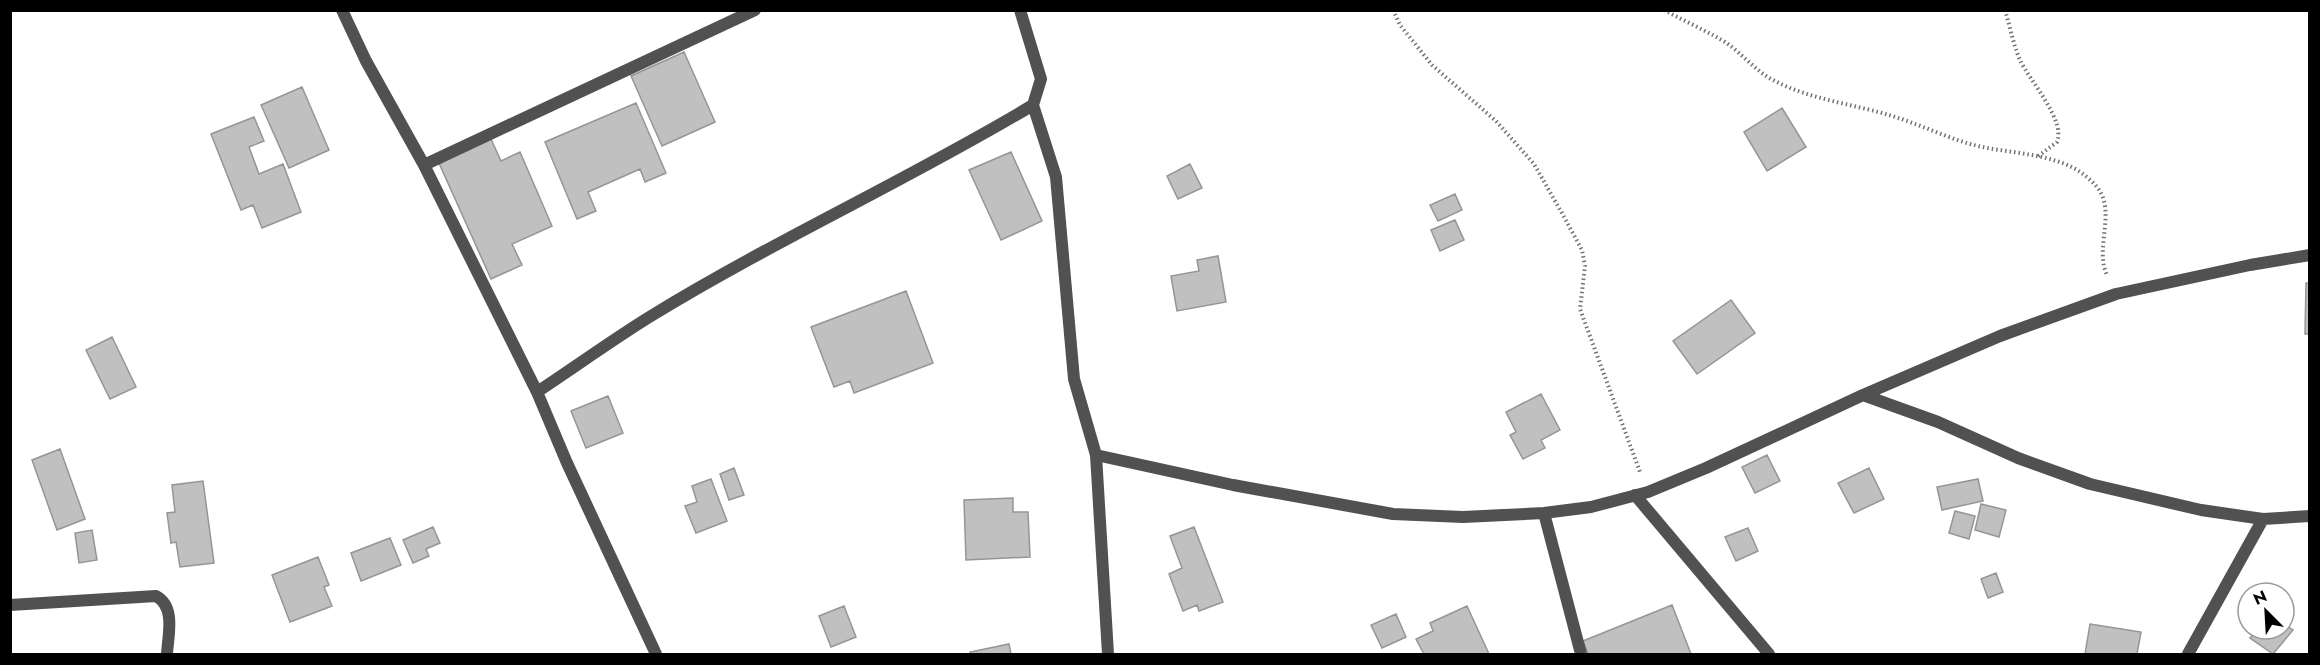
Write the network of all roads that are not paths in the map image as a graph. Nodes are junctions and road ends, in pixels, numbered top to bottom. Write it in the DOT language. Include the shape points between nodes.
graph roads {
  1 [pos="342,10"];
  2 [pos="755,10"];
  3 [pos="1020,10"];
  4 [pos="1033,105"];
  5 [pos="424,165"];
  6 [pos="2310,255"];
  7 [pos="537,392"];
  8 [pos="1863,395"];
  9 [pos="1096,455"];
  10 [pos="1642,494"];
  11 [pos="1544,513"];
  12 [pos="2310,516"];
  13 [pos="2263,519"];
  14 [pos="10,605"];
  15 [pos="167,654"];
  16 [pos="656,654"];
  17 [pos="1108,654"];
  18 [pos="1581,654"];
  19 [pos="1769,654"];
  20 [pos="2188,654"];
  1 -- 5 [label="street"];
  2 -- 5 [label="street"];
  3 -- 4 [label="street" via="1041,79"];
  4 -- 7 [label="street" via="650,316"];
  4 -- 9 [label="street" via="1056,177 1074,379"];
  5 -- 7 [label="street"];
  6 -- 8 [label="street" via="2116,294 2000,336"];
  7 -- 16 [label="street"];
  8 -- 10 [label="street"];
  8 -- 13 [label="street" via="2090,484 2201,510"];
  9 -- 11 [label="street" via="1393,514 1463,517"];
  9 -- 17 [label="street"];
  10 -- 11 [label="street" via="1591,507"];
  10 -- 19 [label="street"];
  11 -- 18 [label="street"];
  12 -- 13 [label="street"];
  13 -- 20 [label="street"];
  14 -- 15 [label="street" via="156,596 169,609"];
}
